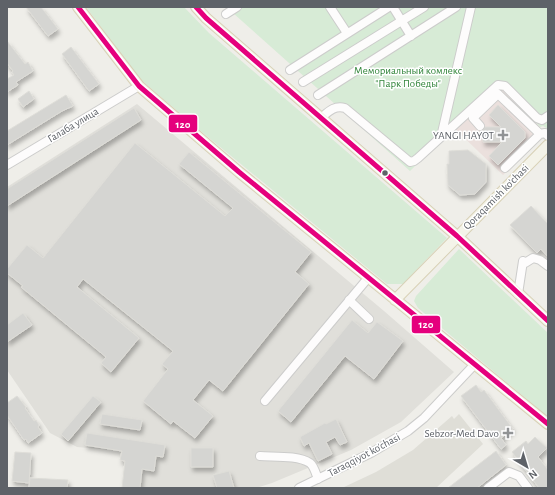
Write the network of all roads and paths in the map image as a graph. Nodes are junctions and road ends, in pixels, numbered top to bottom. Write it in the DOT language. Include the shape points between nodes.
graph roads {
  1 [pos="78,7"];
  2 [pos="196,7"];
  3 [pos="237,7"];
  4 [pos="330,7"];
  5 [pos="389,7"];
  6 [pos="393,7"];
  7 [pos="424,7"];
  8 [pos="456,7"];
  9 [pos="471,7"];
  10 [pos="226,14"];
  11 [pos="402,21"];
  12 [pos="347,33"];
  13 [pos="411,36"];
  14 [pos="290,70"];
  15 [pos="303,82"];
  16 [pos="139,86"];
  17 [pos="318,95"];
  18 [pos="548,116"];
  19 [pos="321,118"];
  20 [pos="480,126"];
  21 [pos="544,135"];
  22 [pos="441,137"];
  23 [pos="548,145"];
  24 [pos="548,154"];
  25 [pos="7,164"];
  26 [pos="505,168"];
  27 [pos="459,239"];
  28 [pos="548,266"];
  29 [pos="368,278"];
  30 [pos="518,294"];
  31 [pos="349,300"];
  32 [pos="397,302"];
  33 [pos="369,319"];
  34 [pos="548,321"];
  35 [pos="475,364"];
  36 [pos="265,401"];
  37 [pos="548,424"];
  38 [pos="260,456"];
  39 [pos="318,479"];
  40 [pos="299,488"];
  41 [pos="488,488"];
  42 [pos="528,488"];
  1 -- 16 [label="main road"];
  2 -- 19 [label="main road"];
  3 -- 10 [label="street"];
  4 -- 12 [label="street"];
  5 -- 12 [label="street"];
  6 -- 11 [label="street"];
  7 -- 11 [label="street"];
  8 -- 13 [label="street"];
  9 -- 22 [label="street"];
  11 -- 13 [label="street"];
  11 -- 15 [label="street"];
  12 -- 14 [label="street"];
  13 -- 17 [label="street"];
  16 -- 25 [label="street, Галаба улица"];
  16 -- 29 [label="main road"];
  18 -- 22 [label="street" via="542,120 537,118 505,86 498,85"];
  19 -- 22 [label="street" via="334,108 345,108 410,162"];
  19 -- 27 [label="main road"];
  20 -- 21 [label="street" via="473,118 498,94"];
  21 -- 26 [label="street"];
  23 -- 27 [label="main road, Qoraqamish ko'chasi"];
  24 -- 27 [label="main road, Qoraqamish ko'chasi"];
  27 -- 30 [label="main road"];
  27 -- 32 [label="main road, Qoraqamish ko'chasi"];
  28 -- 30 [label="street" via="533,258 524,262"];
  29 -- 31 [label="street"];
  29 -- 32 [label="main road"];
  30 -- 34 [label="main road"];
  31 -- 33 [label="street"];
  31 -- 36 [label="street"];
  32 -- 35 [label="main road"];
  35 -- 37 [label="main road"];
  35 -- 39 [label="street, Taraqqiyot ko'chasi" via="424,418 408,431"];
  38 -- 39 [label="street" via="298,458 311,463"];
  39 -- 40 [label="street, Taraqqiyot ko'chasi"];
  41 -- 42 [label="street" via="509,472 519,476"];
}
